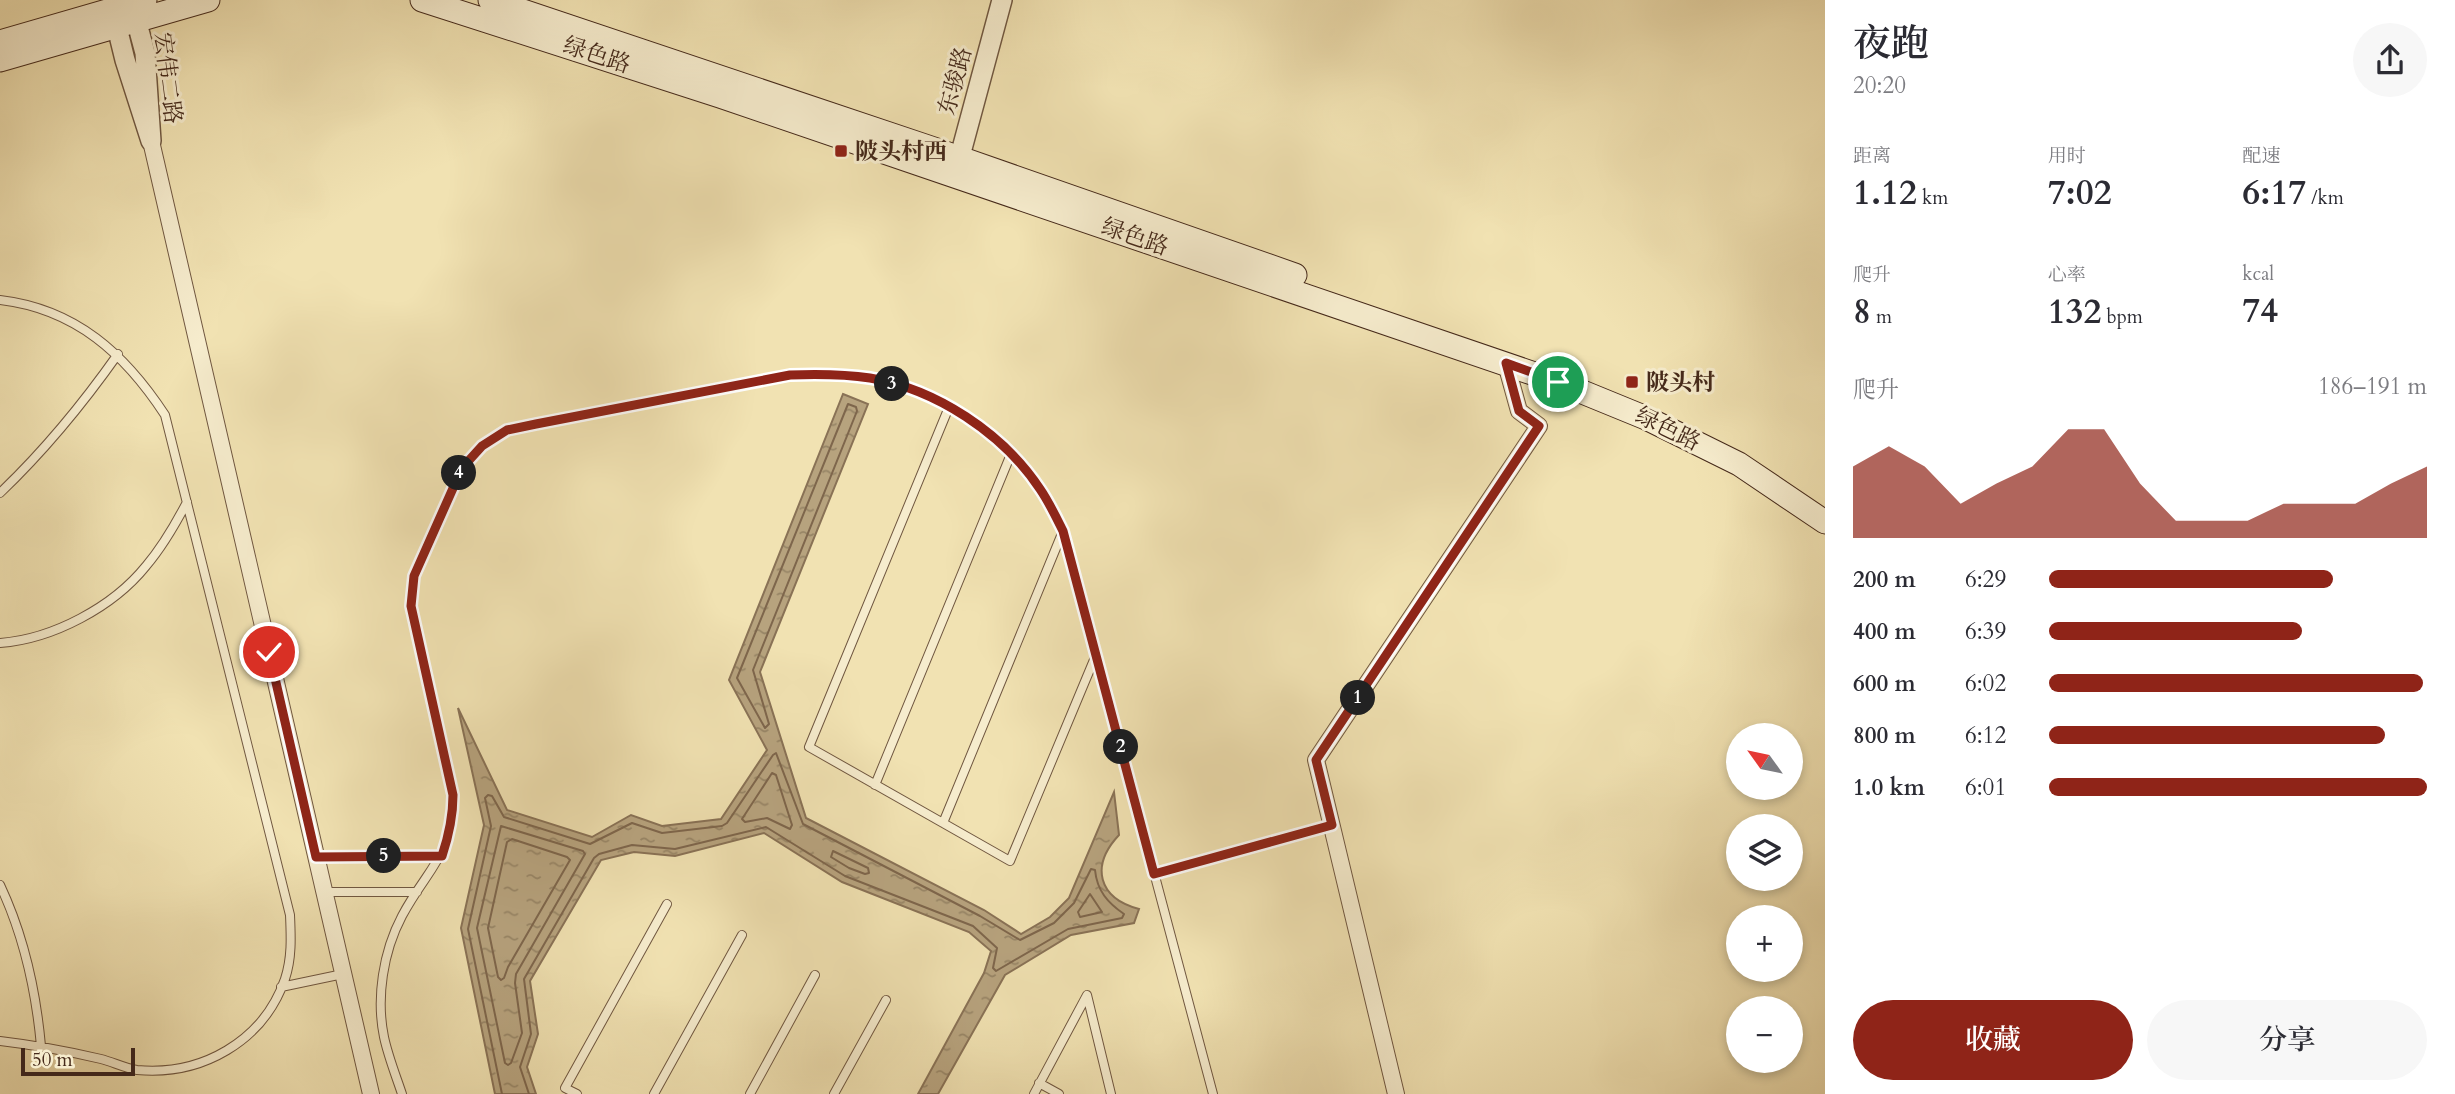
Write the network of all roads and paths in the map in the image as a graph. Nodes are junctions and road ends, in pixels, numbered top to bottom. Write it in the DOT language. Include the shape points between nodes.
graph roads {
  1 [pos="208,0"];
  2 [pos="422,0"];
  3 [pos="490,0"];
  4 [pos="1002,0"];
  5 [pos="126,8"];
  6 [pos="0,42"];
  7 [pos="0,60"];
  8 [pos="151,141"];
  9 [pos="957,167"];
  10 [pos="0,300"];
  11 [pos="118,354"];
  12 [pos="1506,363"];
  13 [pos="949,407"];
  14 [pos="1011,454"];
  15 [pos="0,493"];
  16 [pos="187,502"];
  17 [pos="1825,507"];
  18 [pos="1825,522"];
  19 [pos="1063,531"];
  20 [pos="0,643"];
  21 [pos="1096,655"];
  22 [pos="875,785"];
  23 [pos="943,823"];
  24 [pos="1332,825"];
  25 [pos="442,856"];
  26 [pos="316,857"];
  27 [pos="1154,874"];
  28 [pos="0,885"];
  29 [pos="417,891"];
  30 [pos="325,892"];
  31 [pos="667,904"];
  32 [pos="741,935"];
  33 [pos="344,974"];
  34 [pos="815,975"];
  35 [pos="281,987"];
  36 [pos="886,1000"];
  37 [pos="0,1041"];
  38 [pos="41,1046"];
  39 [pos="1039,1083"];
  40 [pos="371,1094"];
  41 [pos="402,1094"];
  42 [pos="577,1094"];
  43 [pos="654,1094"];
  44 [pos="750,1094"];
  45 [pos="834,1094"];
  46 [pos="1034,1094"];
  47 [pos="1059,1094"];
  48 [pos="1111,1094"];
  49 [pos="1213,1094"];
  50 [pos="1396,1094"];
  1 -- 5 [label="main road"];
  2 -- 9 [label="main road, 绿色路"];
  3 -- 9 [label="main road, 绿色路"];
  4 -- 9 [label="street, 东骏路"];
  5 -- 6 [label="main road"];
  5 -- 7 [label="main road"];
  5 -- 8 [label="street, 宏伟二路" via="125,60"];
  8 -- 26 [label="street"];
  9 -- 12 [label="main road, 绿色路"];
  9 -- 17 [label="main road, 绿色路" via="1220,248 1604,387 1744,454"];
  10 -- 11 [label="lane" via="52,313"];
  11 -- 15 [label="lane" via="78,410"];
  11 -- 16 [label="lane" via="166,415"];
  12 -- 18 [label="main road, 绿色路" via="1599,397 1739,464"];
  12 -- 24 [label="street" via="1519,411 1539,426 1316,760"];
  13 -- 14 [label="lane"];
  13 -- 22 [label="lane" via="809,747"];
  13 -- 25 [label="lane" via="872,379 831,373 790,375 507,430 482,446 462,468 414,576 411,606 453,795 453,816"];
  14 -- 19 [label="lane" via="1040,488"];
  14 -- 22 [label="lane"];
  16 -- 20 [label="lane" via="169,537 115,596 46,633"];
  16 -- 35 [label="lane" via="290,915 291,947"];
  19 -- 21 [label="lane"];
  19 -- 23 [label="lane"];
  21 -- 23 [label="lane" via="1010,861"];
  21 -- 27 [label="lane"];
  22 -- 23 [label="lane"];
  24 -- 27 [label="lane"];
  24 -- 50 [label="street"];
  25 -- 26 [label="lane"];
  25 -- 29 [label="lane"];
  26 -- 30 [label="street"];
  27 -- 49 [label="lane"];
  28 -- 38 [label="lane" via="29,967"];
  29 -- 30 [label="lane"];
  29 -- 41 [label="lane" via="393,937 383,977 384,1038"];
  30 -- 33 [label="street"];
  31 -- 42 [label="lane" via="565,1088"];
  32 -- 43 [label="lane"];
  33 -- 35 [label="lane"];
  33 -- 40 [label="street"];
  34 -- 44 [label="lane"];
  35 -- 38 [label="lane" via="251,1033 226,1053 197,1065 165,1071 133,1069"];
  36 -- 45 [label="lane"];
  37 -- 38 [label="lane"];
  39 -- 46 [label="lane"];
  39 -- 47 [label="lane"];
  39 -- 48 [label="lane" via="1087,995"];
}
